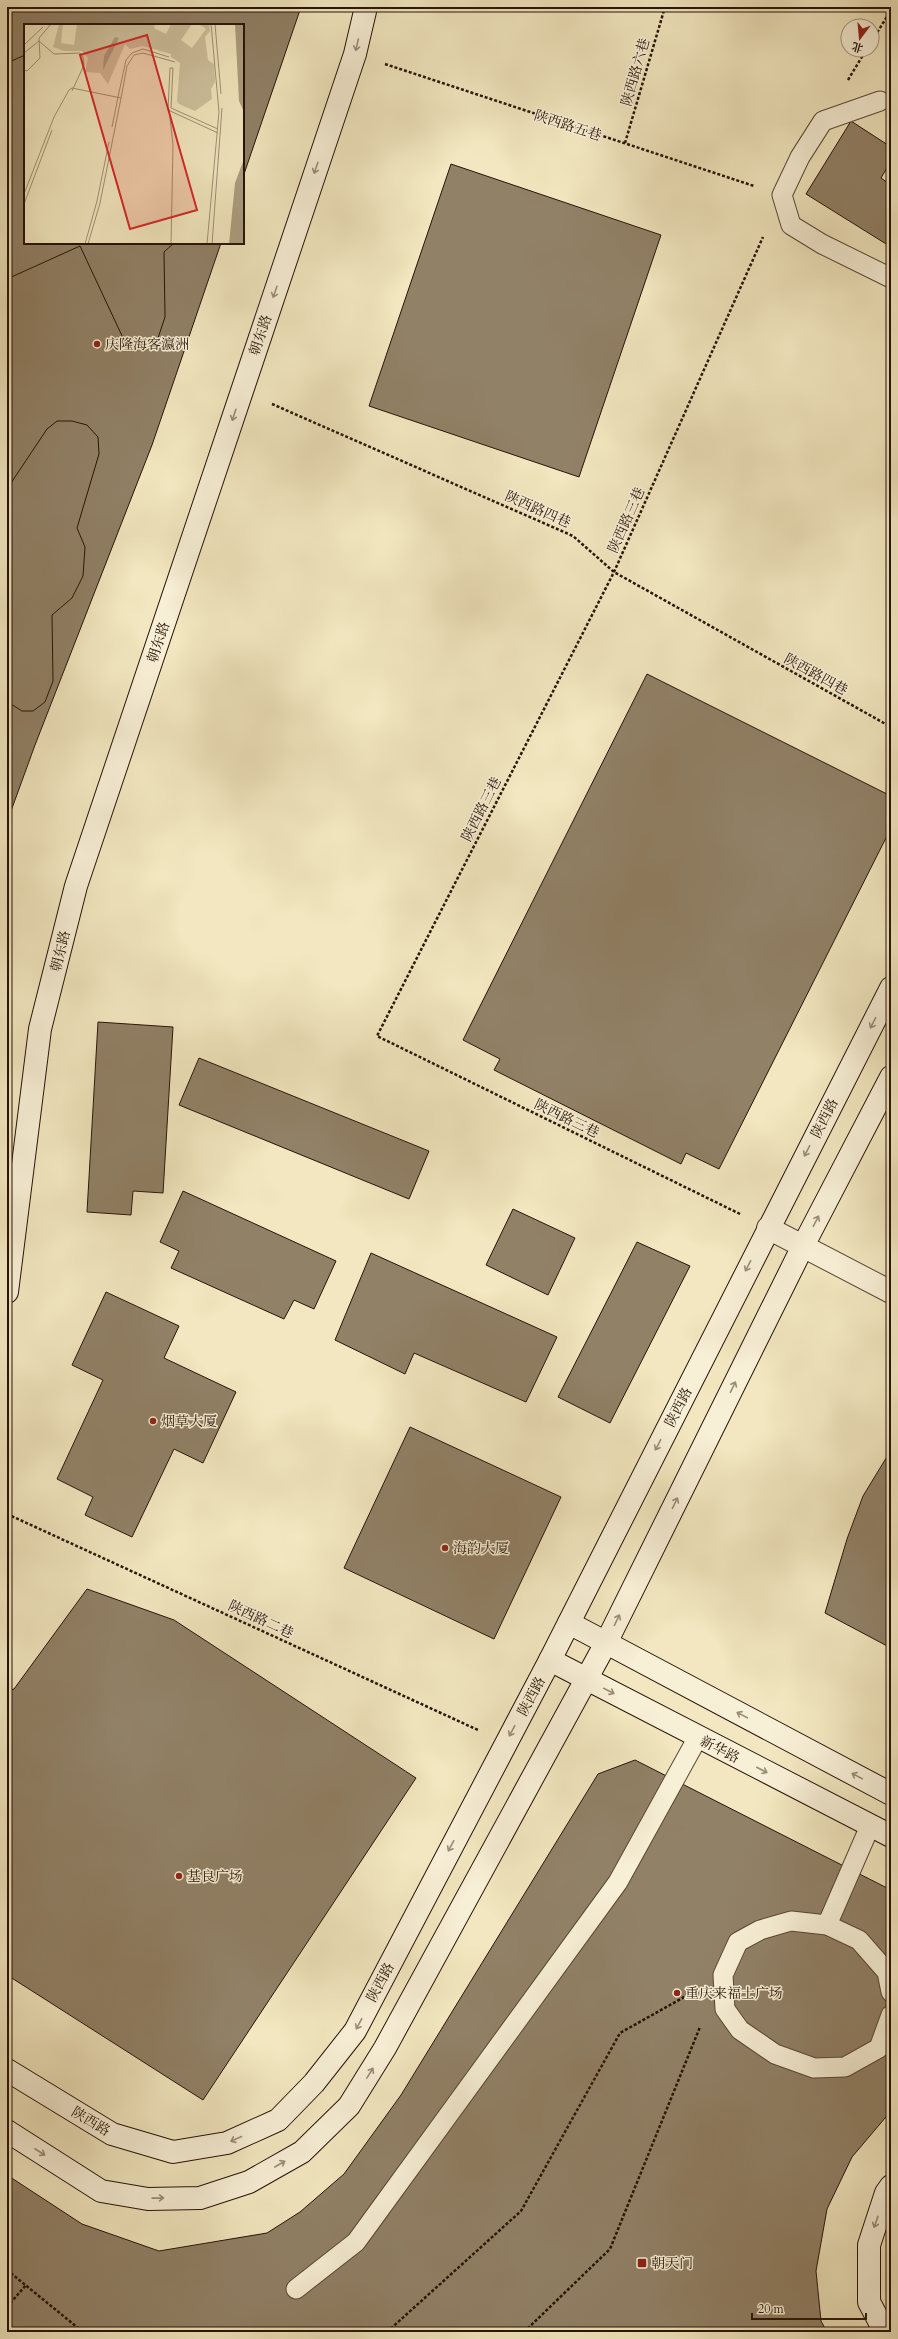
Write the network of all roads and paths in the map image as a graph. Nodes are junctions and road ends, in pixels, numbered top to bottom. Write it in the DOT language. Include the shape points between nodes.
graph roads {
  1 [pos="366,7"];
  2 [pos="665,7"];
  3 [pos="891,10"];
  4 [pos="880,28"];
  5 [pos="355,54"];
  6 [pos="880,102"];
  7 [pos="624,143"];
  8 [pos="782,195"];
  9 [pos="891,278"];
  10 [pos="242,391"];
  11 [pos="614,572"];
  12 [pos="891,727"];
  13 [pos="891,988"];
  14 [pos="891,1077"];
  15 [pos="768,1228"];
  16 [pos="803,1246"];
  17 [pos="7,1292"];
  18 [pos="891,1292"];
  19 [pos="7,1514"];
  20 [pos="569,1623"];
  21 [pos="606,1643"];
  22 [pos="550,1660"];
  23 [pos="585,1678"];
  24 [pos="698,1737"];
  25 [pos="506,1743"];
  26 [pos="891,1794"];
  27 [pos="870,1826"];
  28 [pos="891,1836"];
  29 [pos="827,1925"];
  30 [pos="723,1975"];
  31 [pos="891,1992"];
  32 [pos="891,2015"];
  33 [pos="701,2026"];
  34 [pos="7,2070"];
  35 [pos="7,2131"];
  36 [pos="891,2186"];
  37 [pos="7,2270"];
  38 [pos="26,2284"];
  39 [pos="296,2289"];
  40 [pos="7,2307"];
  41 [pos="82,2332"];
  42 [pos="387,2332"];
  43 [pos="524,2332"];
  44 [pos="885,2332"];
  1 -- 5 [label="street, 朝东路, one-way"];
  2 -- 7 [label="path, 陕西路六巷"];
  3 -- 4 [label="path"];
  5 -- 7 [label="path, 陕西路五巷"];
  5 -- 10 [label="street, 朝东路, one-way"];
  6 -- 8 [label="lane" via="823,121 800,157"];
  7 -- 8 [label="path, 陕西路五巷"];
  8 -- 9 [label="lane" via="791,225 822,244"];
  8 -- 11 [label="path, 陕西路三巷"];
  10 -- 11 [label="path, 陕西路四巷" via="573,536"];
  10 -- 17 [label="street, 朝东路, one-way" via="76,886 40,1029"];
  11 -- 12 [label="path, 陕西路四巷"];
  11 -- 15 [label="path, 陕西路三巷" via="377,1036"];
  13 -- 15 [label="street, 陕西路, one-way"];
  16 -- 14 [label="street, one-way"];
  15 -- 16 [label="street"];
  15 -- 20 [label="street, 陕西路, one-way"];
  16 -- 18 [label="street"];
  21 -- 16 [label="street, one-way"];
  19 -- 25 [label="path, 陕西路二巷"];
  20 -- 21 [label="street"];
  20 -- 22 [label="street, 陕西路"];
  21 -- 23 [label="street"];
  26 -- 21 [label="street, one-way"];
  22 -- 23 [label="street, 新华路"];
  22 -- 25 [label="street, 陕西路, one-way"];
  23 -- 24 [label="street, 新华路, one-way"];
  35 -- 23 [label="street, one-way" via="101,2191 148,2199 200,2198 249,2182 302,2152 349,2106 385,2048"];
  24 -- 27 [label="street, 新华路, one-way"];
  24 -- 39 [label="lane" via="618,1882 361,2236"];
  25 -- 34 [label="street, 陕西路, one-way" via="355,2031 314,2083 278,2120 227,2143 173,2152 112,2134"];
  27 -- 28 [label="street, 新华路"];
  27 -- 29 [label="lane"];
  29 -- 30 [label="lane" via="791,1921 760,1930 738,1942"];
  29 -- 31 [label="lane" via="860,1940 887,1972"];
  30 -- 32 [label="lane" via="725,2009 740,2030 775,2054 814,2068 845,2067 880,2048"];
  30 -- 42 [label="path" via="620,2033 522,2211"];
  33 -- 43 [label="path" via="610,2249"];
  36 -- 44 [label="street, one-way" via="886,2193 869,2245 869,2302"];
  37 -- 38 [label="path"];
  38 -- 40 [label="path"];
  38 -- 41 [label="path"];
}
